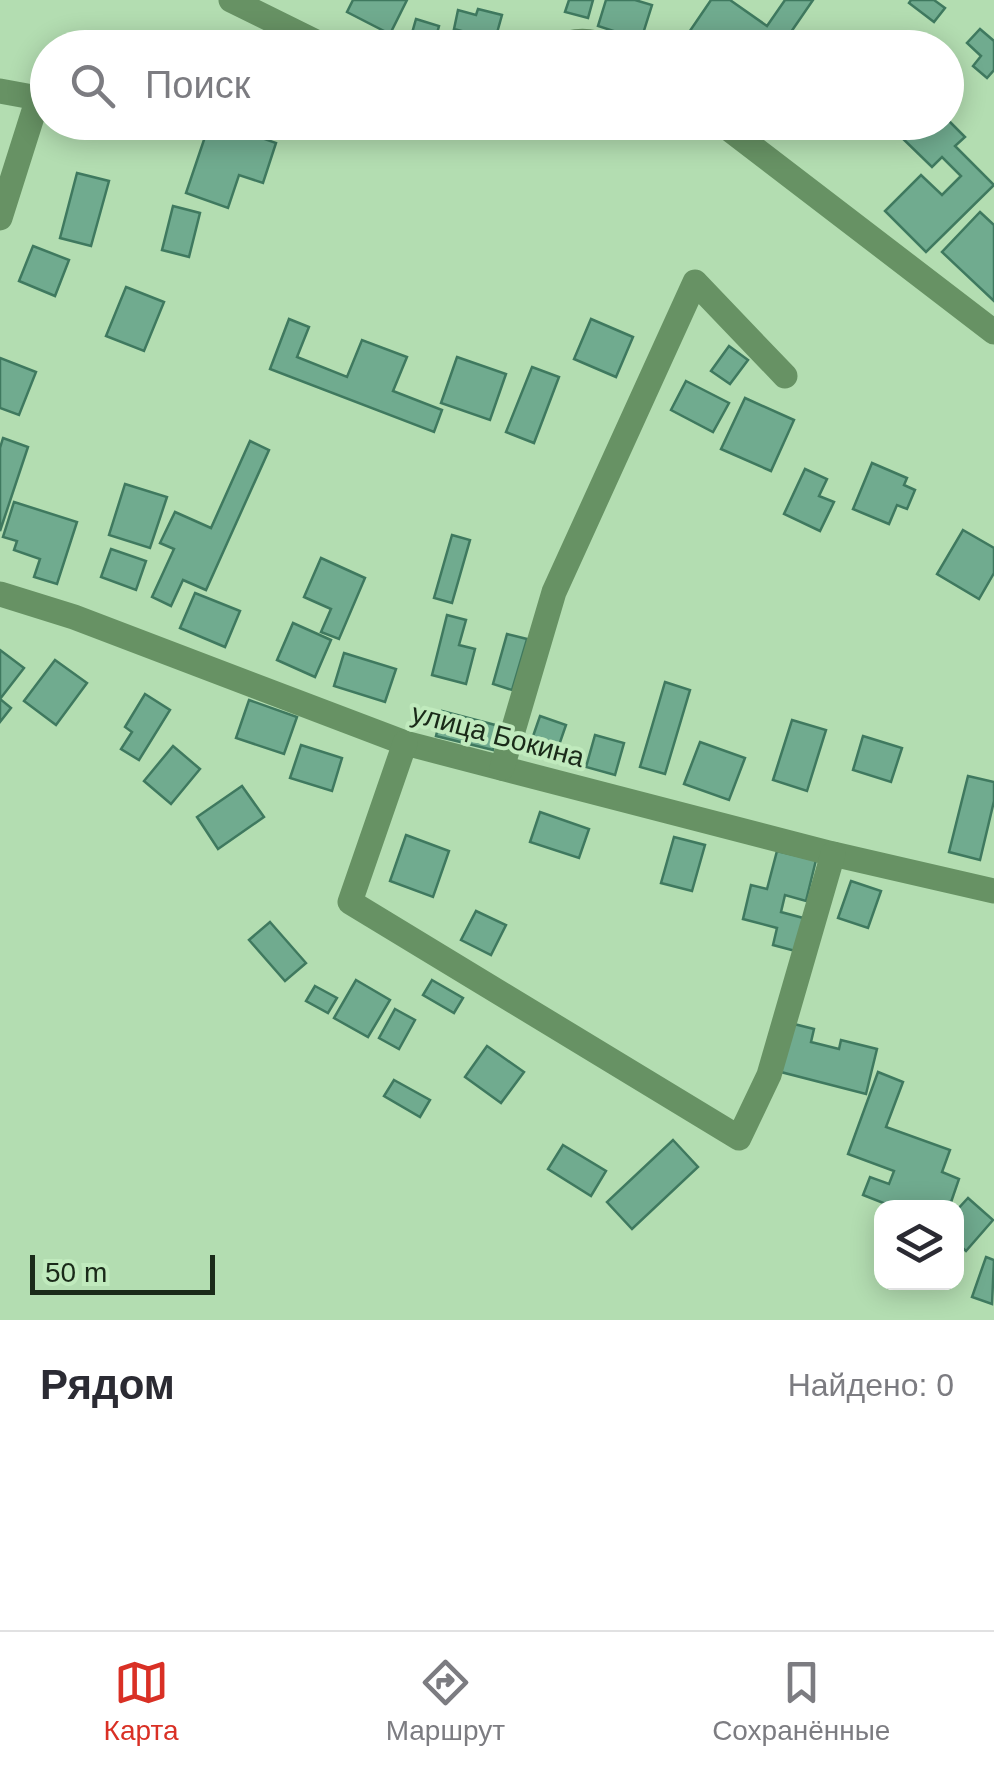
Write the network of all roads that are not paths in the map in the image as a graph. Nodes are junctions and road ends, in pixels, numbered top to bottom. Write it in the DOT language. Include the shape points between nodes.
graph roads {
  1 [pos="231,0"];
  2 [pos="292,30"];
  3 [pos="0,91"];
  4 [pos="30,97"];
  5 [pos="30,123"];
  6 [pos="743,140"];
  7 [pos="0,218"];
  8 [pos="994,332"];
  9 [pos="786,376"];
  10 [pos="0,594"];
  11 [pos="405,743"];
  12 [pos="502,768"];
  13 [pos="834,854"];
  14 [pos="994,891"];
  1 -- 2 [label="street"];
  3 -- 4 [label="street"];
  5 -- 7 [label="street"];
  6 -- 8 [label="street"];
  9 -- 12 [label="street" via="696,282 554,592"];
  10 -- 11 [label="street, улица Бокина"];
  11 -- 12 [label="street, улица Бокина"];
  11 -- 13 [label="street" via="350,902 739,1138 768,1075"];
  12 -- 13 [label="street, улица Бокина"];
  13 -- 14 [label="street, улица Бокина"];
}
